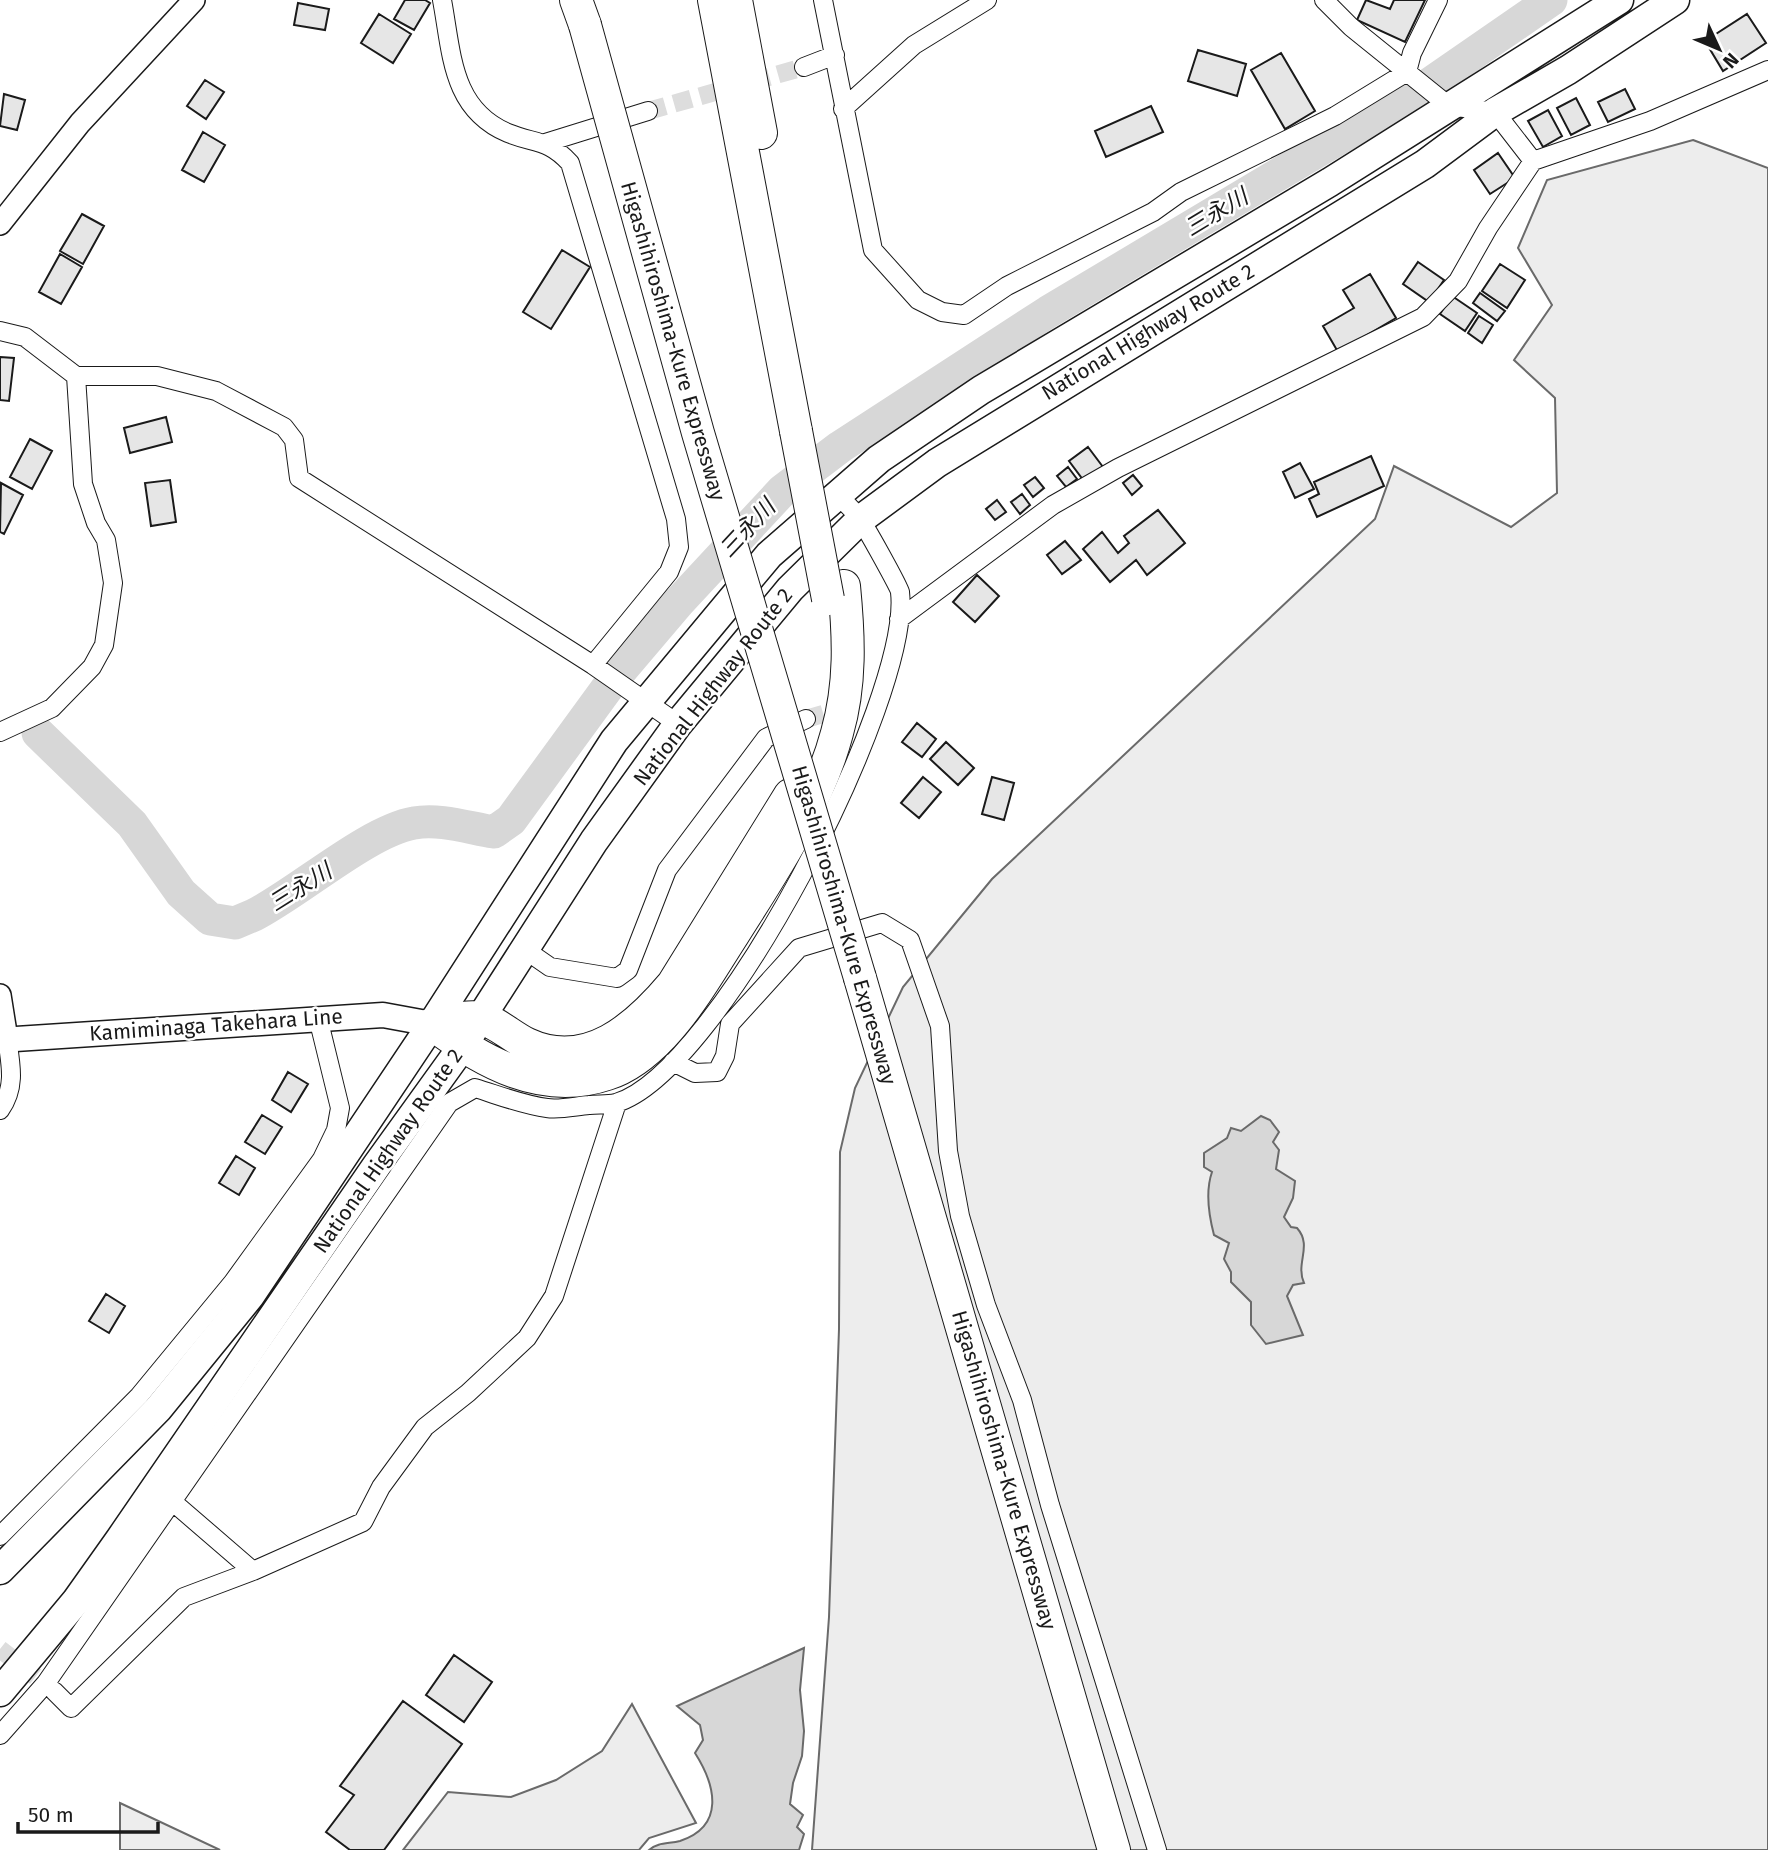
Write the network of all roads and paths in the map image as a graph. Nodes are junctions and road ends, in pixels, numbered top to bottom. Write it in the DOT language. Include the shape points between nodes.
graph roads {
  1 [pos="194,0"];
  2 [pos="442,0"];
  3 [pos="714,0"];
  4 [pos="736,0"];
  5 [pos="823,0"];
  6 [pos="987,0"];
  7 [pos="1324,0"];
  8 [pos="1438,0"];
  9 [pos="1619,0"];
  10 [pos="1675,0"];
  11 [pos="580,8"];
  12 [pos="835,55"];
  13 [pos="804,67"];
  14 [pos="1768,71"];
  15 [pos="1407,72"];
  16 [pos="1449,106"];
  17 [pos="843,109"];
  18 [pos="648,111"];
  19 [pos="1495,112"];
  20 [pos="545,143"];
  21 [pos="1532,161"];
  22 [pos="0,223"];
  23 [pos="0,331"];
  24 [pos="76,376"];
  25 [pos="805,425"];
  26 [pos="837,495"];
  27 [pos="861,519"];
  28 [pos="836,592"];
  29 [pos="900,619"];
  30 [pos="593,664"];
  31 [pos="880,700"];
  32 [pos="646,702"];
  33 [pos="854,705"];
  34 [pos="806,719"];
  35 [pos="678,724"];
  36 [pos="0,732"];
  37 [pos="524,949"];
  38 [pos="0,995"];
  39 [pos="318,1018"];
  40 [pos="480,1018"];
  41 [pos="432,1024"];
  42 [pos="4,1039"];
  43 [pos="462,1047"];
  44 [pos="673,1062"];
  45 [pos="617,1103"];
  46 [pos="0,1110"];
  47 [pos="386,1170"];
  48 [pos="173,1502"];
  49 [pos="0,1536"];
  50 [pos="0,1570"];
  51 [pos="253,1571"];
  52 [pos="54,1691"];
  53 [pos="0,1692"];
  54 [pos="0,1735"];
  55 [pos="1114,1850"];
  56 [pos="1157,1850"];
  1 -- 22 [label="street" via="80,123"];
  2 -- 20 [label="street" via="456,75 466,101 499,128"];
  3 -- 25 [label="highway"];
  4 -- 25 [label="highway"];
  5 -- 12 [label="street"];
  6 -- 17 [label="street" via="914,45"];
  7 -- 15 [label="street"];
  8 -- 15 [label="street"];
  9 -- 16 [label="highway, National Highway Route 2"];
  10 -- 19 [label="highway, National Highway Route 2"];
  11 -- 55 [label="highway, Higashihiroshima-Kure Expressway, bridge" via="698,433"];
  12 -- 13 [label="street"];
  12 -- 17 [label="street"];
  14 -- 21 [label="street" via="1650,121"];
  15 -- 16 [label="street"];
  15 -- 17 [label="street" via="1335,116 1007,285 964,315 942,312 918,300 873,250"];
  16 -- 19 [label="street"];
  16 -- 26 [label="highway, National Highway Route 2" via="981,390 879,459"];
  18 -- 20 [label="street"];
  19 -- 21 [label="street"];
  19 -- 27 [label="highway, National Highway Route 2" via="1425,164 989,429"];
  20 -- 30 [label="street" via="570,163 676,519 679,547 669,572"];
  21 -- 29 [label="street" via="1458,281 1423,317 1118,468 1053,505"];
  23 -- 24 [label="street" via="25,337"];
  24 -- 30 [label="street" via="156,376 216,391 284,427 294,440 299,478"];
  24 -- 36 [label="street" via="83,484 106,540 113,583 104,645 92,667 52,708"];
  25 -- 28 [label="highway"];
  26 -- 27 [label="street"];
  26 -- 32 [label="highway, National Highway Route 2" via="769,555"];
  27 -- 29 [label="street" via="900,589"];
  27 -- 35 [label="highway, National Highway Route 2" via="790,589"];
  28 -- 40 [label="highway" via="820,725 787,800 673,984 622,1034 592,1049 561,1052 529,1045"];
  28 -- 43 [label="highway" via="849,634 848,681 821,782 759,894 677,1017 639,1058 608,1074 579,1080 523,1077"];
  29 -- 31 [label="street"];
  30 -- 32 [label="street"];
  31 -- 33 [label="street"];
  31 -- 44 [label="street" via="851,778 799,877 741,974 694,1041"];
  32 -- 35 [label="street"];
  32 -- 41 [label="highway, National Highway Route 2" via="614,741"];
  34 -- 37 [label="street" via="766,738 667,870 628,970 617,978 550,967"];
  35 -- 37 [label="highway, National Highway Route 2"];
  37 -- 40 [label="highway, National Highway Route 2"];
  38 -- 42 [label="street"];
  39 -- 41 [label="main road, Kamiminaga Takehara Line" via="383,1015"];
  39 -- 42 [label="main road, Kamiminaga Takehara Line"];
  39 -- 49 [label="street" via="340,1108 336,1130 322,1159 233,1282 139,1396"];
  40 -- 41 [label="highway"];
  40 -- 43 [label="highway, National Highway Route 2"];
  41 -- 43 [label="highway"];
  41 -- 50 [label="highway, National Highway Route 2" via="250,1296 203,1356 106,1464"];
  42 -- 46 [label="street" via="11,1071 10,1096"];
  43 -- 47 [label="highway, National Highway Route 2"];
  44 -- 45 [label="street"];
  44 -- 56 [label="street" via="695,1073 717,1072 725,1056 730,1024 799,948 882,923 910,940 940,1026 948,1151 960,1216 986,1305 1022,1399 1050,1505"];
  45 -- 47 [label="street" via="548,1109 475,1088 449,1102"];
  45 -- 51 [label="street" via="554,1296 527,1338 425,1427 363,1522"];
  47 -- 48 [label="street"];
  47 -- 53 [label="highway, National Highway Route 2" via="98,1570"];
  48 -- 51 [label="street"];
  48 -- 54 [label="street" via="46,1683"];
  51 -- 52 [label="street" via="184,1597 71,1708"];
}
